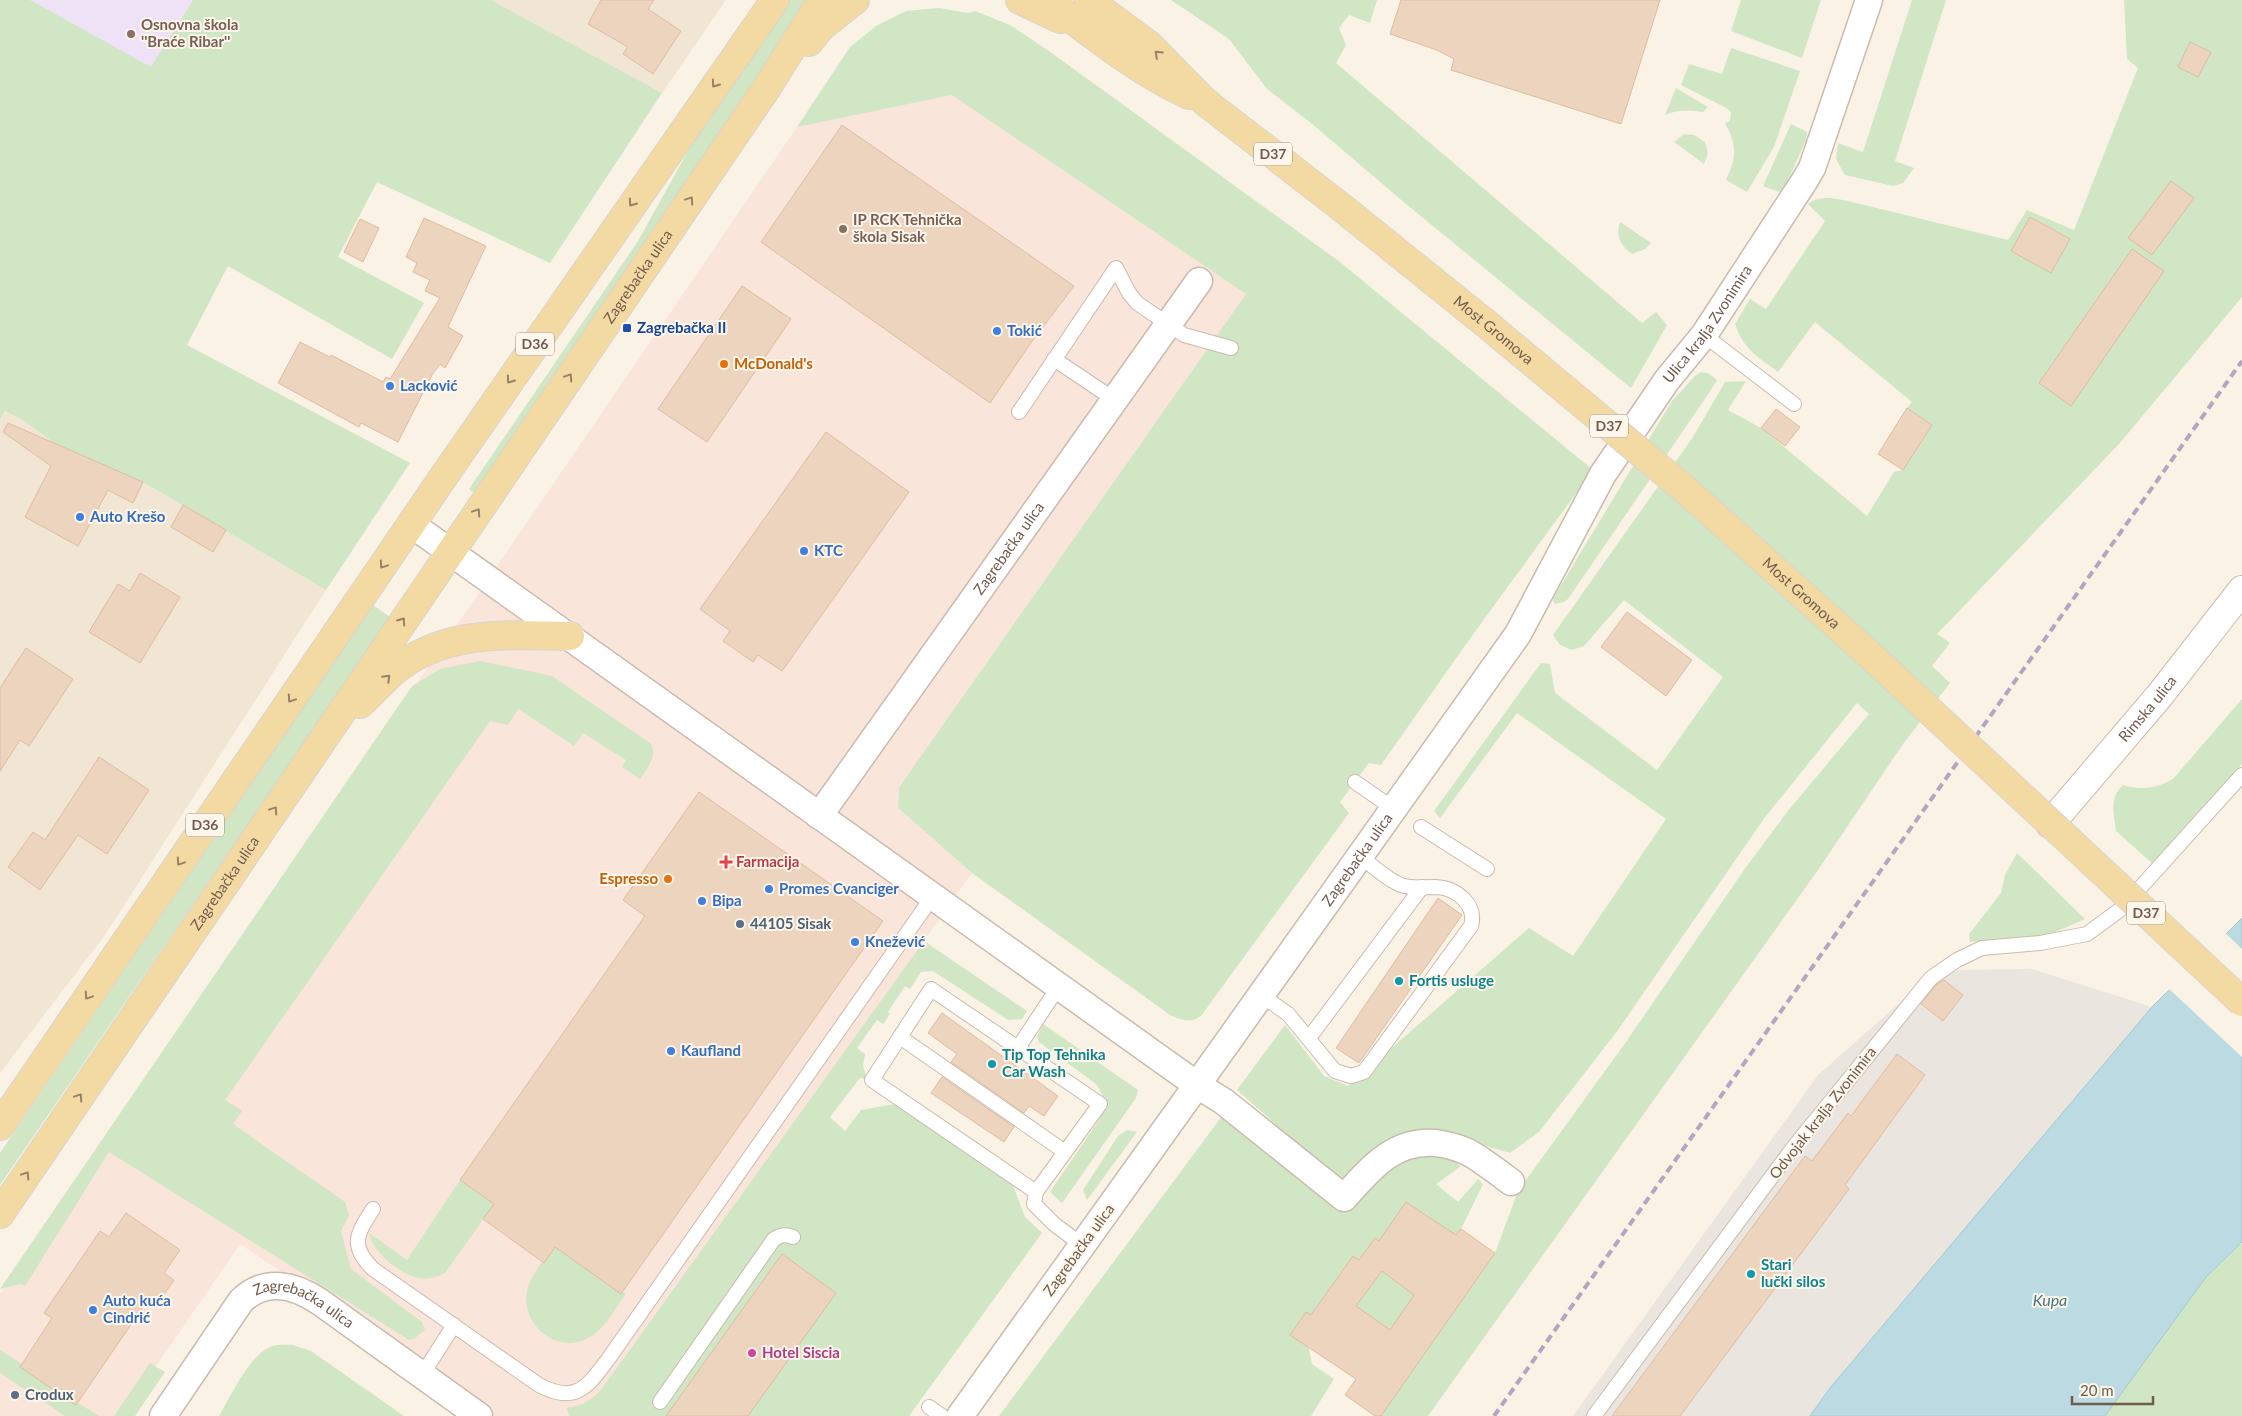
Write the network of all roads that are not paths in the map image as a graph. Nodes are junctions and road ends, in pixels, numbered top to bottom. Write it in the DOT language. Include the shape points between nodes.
graph roads {
  1 [pos="822,0"];
  2 [pos="855,0"];
  3 [pos="1020,0"];
  4 [pos="1046,0"];
  5 [pos="1089,0"];
  6 [pos="1869,0"];
  7 [pos="770,2"];
  8 [pos="1093,35"];
  9 [pos="766,90"];
  10 [pos="1204,101"];
  11 [pos="1199,281"];
  12 [pos="1169,324"];
  13 [pos="1704,335"];
  14 [pos="1231,348"];
  15 [pos="1054,360"];
  16 [pos="1115,400"];
  17 [pos="1794,404"];
  18 [pos="1019,412"];
  19 [pos="411,524"];
  20 [pos="450,552"];
  21 [pos="2242,590"];
  22 [pos="1518,634"];
  23 [pos="570,636"];
  24 [pos="335,719"];
  25 [pos="2242,775"];
  26 [pos="1355,782"];
  27 [pos="1394,809"];
  28 [pos="819,816"];
  29 [pos="2050,824"];
  30 [pos="1421,827"];
  31 [pos="1360,856"];
  32 [pos="1487,869"];
  33 [pos="1422,887"];
  34 [pos="933,896"];
  35 [pos="1059,986"];
  36 [pos="1262,995"];
  37 [pos="2242,1002"];
  38 [pos="900,1037"];
  39 [pos="1309,1038"];
  40 [pos="1018,1048"];
  41 [pos="1197,1085"];
  42 [pos="0,1126"];
  43 [pos="1065,1152"];
  44 [pos="1511,1182"];
  45 [pos="1036,1192"];
  46 [pos="373,1209"];
  47 [pos="0,1214"];
  48 [pos="793,1238"];
  49 [pos="1082,1245"];
  50 [pos="454,1325"];
  51 [pos="422,1375"];
  52 [pos="660,1402"];
  53 [pos="929,1407"];
  54 [pos="163,1416"];
  55 [pos="479,1416"];
  56 [pos="942,1416"];
  57 [pos="960,1416"];
  58 [pos="1594,1416"];
  1 -- 9 [label="main road, Zagrebačka ulica"];
  2 -- 9 [label="main road" via="822,27"];
  3 -- 8 [label="main road"];
  4 -- 8 [label="main road"];
  10 -- 5 [label="main road, one-way" via="1150,45"];
  6 -- 13 [label="street, Ulica kralja Zvonimira" via="1812,168"];
  7 -- 19 [label="main road, D36, one-way"];
  8 -- 10 [label="main road, D37" via="1158,79"];
  20 -- 9 [label="main road, Zagrebačka ulica, one-way"];
  10 -- 29 [label="main road, Most Gromova / D37, bridge" via="1484,322 1688,492"];
  11 -- 12 [label="street, Zagrebačka ulica"];
  12 -- 14 [label="lane" via="1184,335"];
  12 -- 15 [label="lane" via="1137,303 1116,268"];
  12 -- 16 [label="street, Zagrebačka ulica"];
  13 -- 17 [label="lane"];
  13 -- 22 [label="street, Ulica kralja Zvonimira" via="1668,380 1603,474"];
  15 -- 16 [label="lane"];
  15 -- 18 [label="lane"];
  16 -- 28 [label="street, Zagrebačka ulica"];
  19 -- 20 [label="street"];
  19 -- 42 [label="main road, D36, one-way"];
  20 -- 23 [label="street"];
  24 -- 20 [label="main road, Zagrebačka ulica, one-way"];
  21 -- 29 [label="main road, Rimska ulica" via="2160,695"];
  22 -- 27 [label="street, Zagrebačka ulica"];
  24 -- 23 [label="main road, one-way" via="358,706 394,671 444,644 485,636"];
  23 -- 28 [label="street"];
  47 -- 24 [label="main road, Zagrebačka ulica, one-way"];
  25 -- 58 [label="lane, Odvojak kralja Zvonimira" via="2121,909 2087,934 2040,943 1982,948 1931,978 1794,1148"];
  26 -- 27 [label="lane"];
  27 -- 31 [label="street, Zagrebačka ulica"];
  28 -- 34 [label="street"];
  29 -- 37 [label="main road, Most Gromova / D37, bridge"];
  30 -- 32 [label="lane"];
  31 -- 33 [label="lane" via="1400,884"];
  31 -- 36 [label="street, Zagrebačka ulica"];
  33 -- 39 [label="lane"];
  33 -- 39 [label="lane" via="1446,889 1468,902 1473,913 1471,926 1364,1072 1352,1076 1335,1071"];
  34 -- 35 [label="street"];
  34 -- 50 [label="lane" via="586,1387 576,1393 553,1392"];
  35 -- 40 [label="lane"];
  35 -- 41 [label="street"];
  36 -- 39 [label="lane" via="1288,1014"];
  36 -- 41 [label="street, Zagrebačka ulica"];
  38 -- 40 [label="lane" via="931,989"];
  38 -- 43 [label="lane"];
  38 -- 45 [label="lane" via="872,1080"];
  40 -- 43 [label="lane" via="1100,1104"];
  41 -- 44 [label="street" via="1223,1101 1344,1198 1388,1154 1419,1142 1449,1145 1472,1154"];
  41 -- 49 [label="street, Zagrebačka ulica"];
  43 -- 45 [label="lane"];
  45 -- 49 [label="lane" via="1034,1204"];
  46 -- 50 [label="lane" via="357,1240 365,1261 392,1284"];
  48 -- 52 [label="lane" via="786,1235 774,1239"];
  49 -- 57 [label="street, Zagrebačka ulica"];
  50 -- 51 [label="lane"];
  51 -- 54 [label="street, Zagrebačka ulica" via="299,1290 286,1286 259,1289 241,1301"];
  51 -- 55 [label="street, Zagrebačka ulica"];
  53 -- 56 [label="lane"];
}
